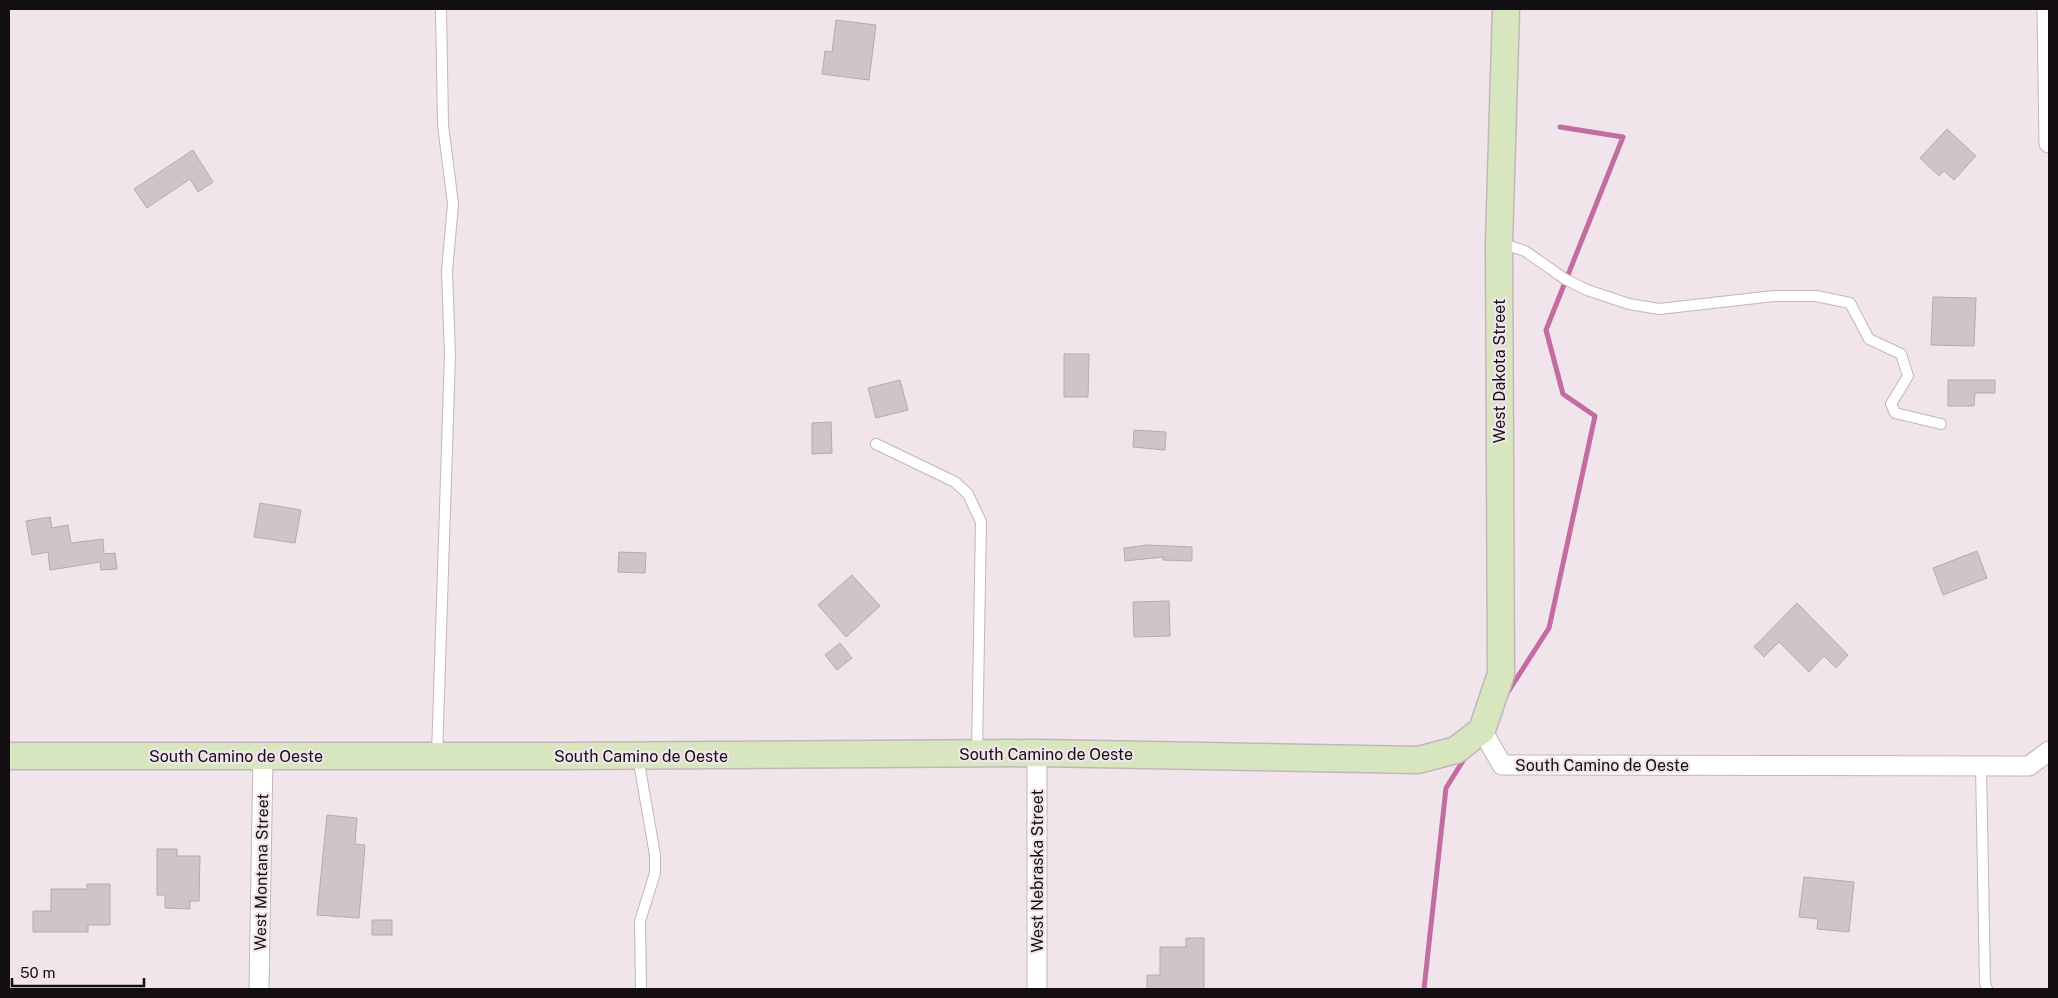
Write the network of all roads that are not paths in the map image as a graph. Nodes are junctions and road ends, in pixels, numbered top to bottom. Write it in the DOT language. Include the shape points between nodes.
graph roads {
  1 [pos="441,9"];
  2 [pos="1506,9"];
  3 [pos="2047,9"];
  4 [pos="2049,143"];
  5 [pos="1499,243"];
  6 [pos="1941,424"];
  7 [pos="876,444"];
  8 [pos="1482,730"];
  9 [pos="2049,751"];
  10 [pos="977,753"];
  11 [pos="1037,753"];
  12 [pos="263,755"];
  13 [pos="9,756"];
  14 [pos="436,756"];
  15 [pos="638,756"];
  16 [pos="1981,766"];
  17 [pos="259,989"];
  18 [pos="641,989"];
  19 [pos="1037,989"];
  20 [pos="1987,989"];
  1 -- 14 [label="lane" via="443,125 453,204 446,270 450,355"];
  2 -- 5 [label="street, West Dakota Street"];
  3 -- 4 [label="street"];
  5 -- 6 [label="lane" via="1525,251 1565,279 1588,290 1628,304 1659,310 1774,296 1816,296 1850,303 1870,339 1901,354 1908,376 1891,404 1895,414"];
  5 -- 8 [label="street, West Dakota Street" via="1501,674"];
  7 -- 10 [label="lane" via="955,482 968,494 981,522"];
  8 -- 11 [label="street, South Camino de Oeste" via="1456,750 1418,760"];
  8 -- 16 [label="street, South Camino de Oeste" via="1502,765"];
  9 -- 16 [label="street, South Camino de Oeste" via="2029,766"];
  10 -- 11 [label="street, South Camino de Oeste"];
  10 -- 15 [label="street, South Camino de Oeste"];
  11 -- 19 [label="street, West Nebraska Street"];
  12 -- 13 [label="street, South Camino de Oeste"];
  12 -- 14 [label="street, South Camino de Oeste"];
  12 -- 17 [label="street, West Montana Street"];
  14 -- 15 [label="street, South Camino de Oeste"];
  15 -- 18 [label="lane" via="655,855 655,873 640,921"];
  16 -- 20 [label="lane"];
}
